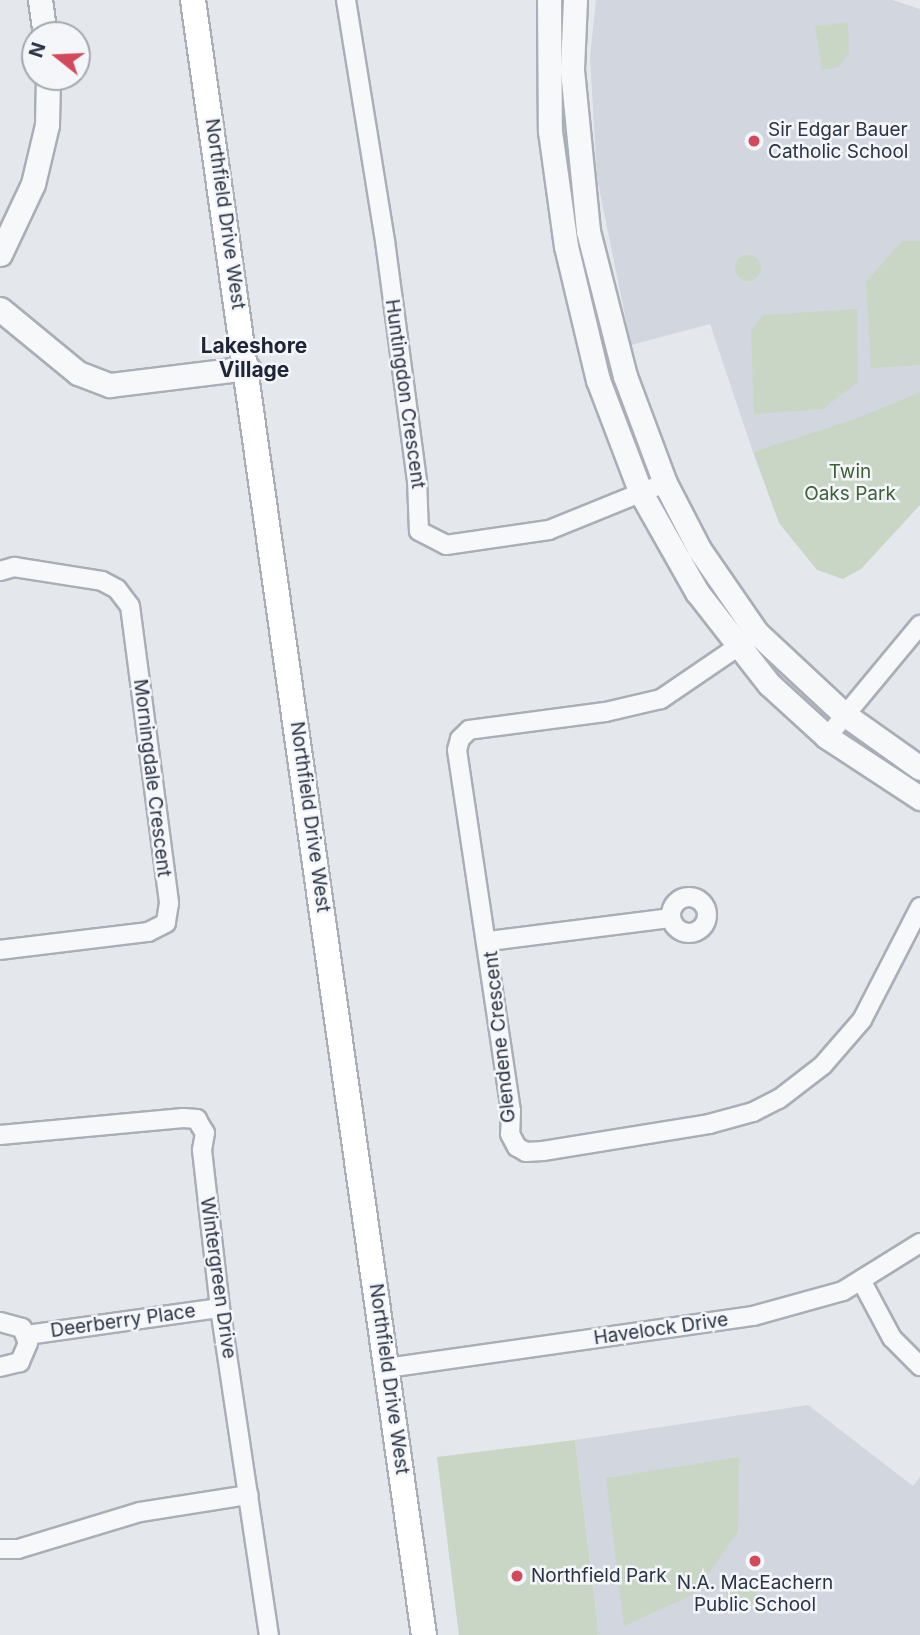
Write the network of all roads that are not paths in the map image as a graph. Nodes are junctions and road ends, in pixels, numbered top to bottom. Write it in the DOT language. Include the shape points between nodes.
graph roads {
  1 [pos="40,0"];
  2 [pos="193,0"];
  3 [pos="346,0"];
  4 [pos="549,0"];
  5 [pos="575,0"];
  6 [pos="43,21"];
  7 [pos="48,91"];
  8 [pos="0,254"];
  9 [pos="0,309"];
  10 [pos="605,309"];
  11 [pos="581,314"];
  12 [pos="248,368"];
  13 [pos="665,482"];
  14 [pos="641,493"];
  15 [pos="0,571"];
  16 [pos="920,625"];
  17 [pos="757,633"];
  18 [pos="738,648"];
  19 [pos="844,714"];
  20 [pos="827,737"];
  21 [pos="920,768"];
  22 [pos="920,799"];
  23 [pos="920,907"];
  24 [pos="670,918"];
  25 [pos="489,941"];
  26 [pos="0,950"];
  27 [pos="0,1135"];
  28 [pos="920,1243"];
  29 [pos="861,1280"];
  30 [pos="220,1308"];
  31 [pos="0,1322"];
  32 [pos="27,1335"];
  33 [pos="920,1366"];
  34 [pos="0,1367"];
  35 [pos="387,1368"];
  36 [pos="249,1495"];
  37 [pos="0,1549"];
  38 [pos="269,1635"];
  39 [pos="425,1635"];
  1 -- 6 [label="street"];
  2 -- 12 [label="main road, Northfield Drive West"];
  3 -- 14 [label="street, Huntingdon Crescent" via="385,241 420,500 419,530 446,545 549,530"];
  4 -- 11 [label="street" via="550,131"];
  5 -- 10 [label="street" via="572,70 577,142 588,231"];
  7 -- 8 [label="street" via="47,125 36,174"];
  9 -- 12 [label="street" via="78,373 102,384 126,386"];
  10 -- 11 [label="street"];
  10 -- 13 [label="street"];
  11 -- 14 [label="street" via="598,380"];
  12 -- 35 [label="main road, Northfield Drive West"];
  13 -- 14 [label="street, Huntingdon Crescent"];
  13 -- 17 [label="street" via="699,549"];
  14 -- 18 [label="street" via="697,592"];
  15 -- 26 [label="street, Morningdale Crescent" via="14,567 102,581 117,589 130,606 169,904 166,923 148,932"];
  16 -- 19 [label="street"];
  17 -- 18 [label="street, Glendene Crescent"];
  17 -- 19 [label="street"];
  18 -- 20 [label="street" via="786,701"];
  18 -- 25 [label="street, Glendene Crescent" via="679,690 639,706 469,730 460,739 457,750"];
  19 -- 20 [label="street"];
  19 -- 21 [label="street"];
  20 -- 22 [label="street"];
  23 -- 25 [label="street, Glendene Crescent" via="862,1020 823,1065 779,1098 753,1112 709,1124 543,1151 520,1149 510,1134"];
  24 -- 25 [label="street"];
  27 -- 30 [label="street, Wintergreen Drive" via="197,1119 205,1133 202,1150"];
  28 -- 29 [label="street, Havelock Drive"];
  29 -- 33 [label="street" via="892,1338"];
  29 -- 35 [label="street, Havelock Drive" via="842,1291 752,1316"];
  30 -- 32 [label="street, Deerberry Place"];
  30 -- 36 [label="street, Wintergreen Drive"];
  31 -- 32 [label="street, Deerberry Place" via="15,1323"];
  32 -- 34 [label="street, Deerberry Place" via="28,1348 20,1362"];
  35 -- 39 [label="main road, Northfield Drive West"];
  36 -- 37 [label="street" via="140,1512 18,1549"];
  36 -- 38 [label="street, Wintergreen Drive"];
}
